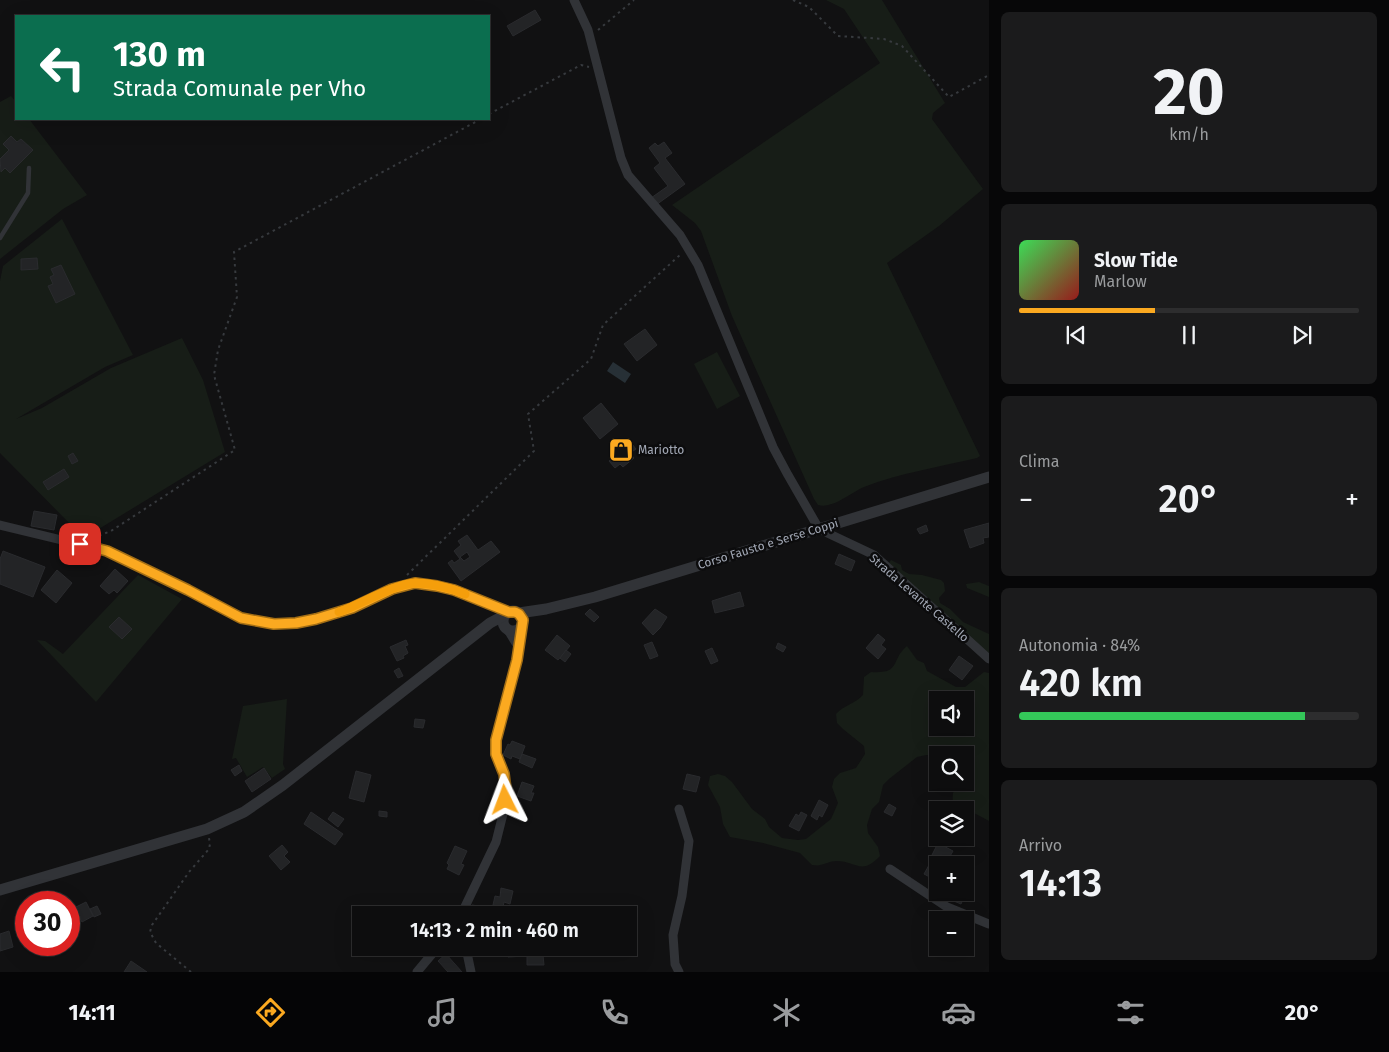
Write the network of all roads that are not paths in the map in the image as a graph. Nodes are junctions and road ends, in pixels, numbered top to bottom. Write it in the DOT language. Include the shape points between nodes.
graph roads {
  1 [pos="574,0"];
  2 [pos="30,168"];
  3 [pos="0,238"];
  4 [pos="989,477"];
  5 [pos="0,526"];
  6 [pos="819,529"];
  7 [pos="515,618"];
  8 [pos="507,630"];
  9 [pos="469,640"];
  10 [pos="519,648"];
  11 [pos="989,659"];
  12 [pos="679,809"];
  13 [pos="890,869"];
  14 [pos="0,890"];
  15 [pos="465,906"];
  16 [pos="989,924"];
  17 [pos="430,956"];
  18 [pos="468,956"];
  19 [pos="417,972"];
  20 [pos="471,972"];
  21 [pos="678,972"];
  1 -- 6 [label="street" via="590,36 628,176 680,235 698,265 773,447"];
  2 -- 3 [label="lane" via="28,192"];
  4 -- 6 [label="street, Corso Fausto e Serse Coppi"];
  5 -- 7 [label="street" via="107,551 241,618 274,624 316,619 415,583 454,590"];
  6 -- 7 [label="street, Corso Fausto e Serse Coppi" via="546,609 534,618"];
  6 -- 11 [label="street, Strada Levante Castello" via="874,555"];
  7 -- 8 [label="street" via="503,620"];
  7 -- 9 [label="street" via="490,623"];
  7 -- 10 [label="street"];
  8 -- 9 [label="street"];
  8 -- 10 [label="street"];
  9 -- 14 [label="street" via="244,812 206,828"];
  10 -- 15 [label="street" via="496,740 496,754 506,789 504,810 496,842"];
  12 -- 21 [label="street" via="689,841 674,936"];
  13 -- 16 [label="street" via="947,908"];
  17 -- 19 [label="street"];
  18 -- 20 [label="street"];
}
